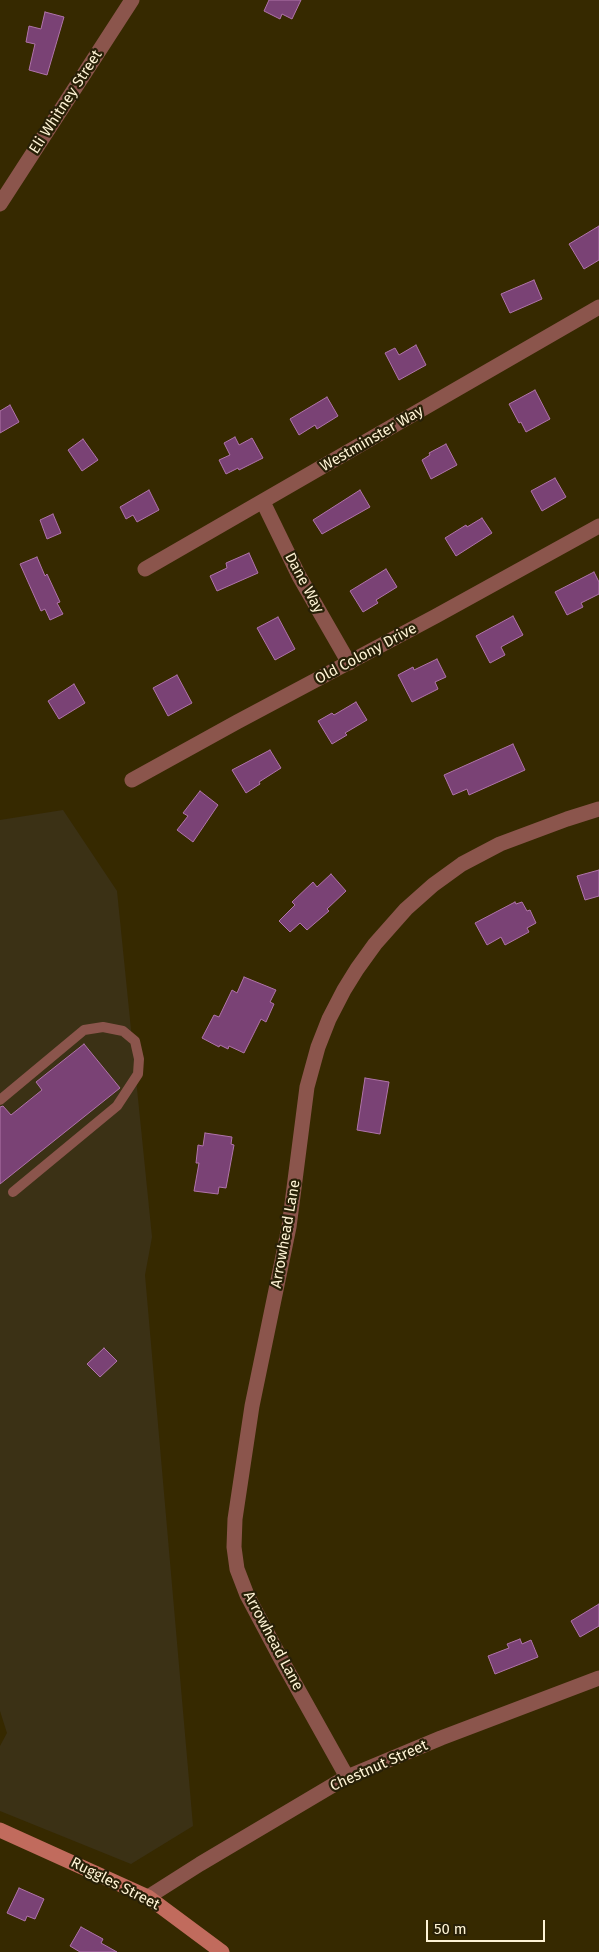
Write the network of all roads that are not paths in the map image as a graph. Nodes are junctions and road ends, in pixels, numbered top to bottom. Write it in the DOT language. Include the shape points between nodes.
graph roads {
  1 [pos="125,2"];
  2 [pos="0,204"];
  3 [pos="599,307"];
  4 [pos="263,502"];
  5 [pos="599,526"];
  6 [pos="145,569"];
  7 [pos="349,663"];
  8 [pos="132,780"];
  9 [pos="599,809"];
  10 [pos="0,1100"];
  11 [pos="13,1192"];
  12 [pos="599,1678"];
  13 [pos="347,1777"];
  14 [pos="0,1830"];
  15 [pos="148,1897"];
  16 [pos="222,1952"];
  1 -- 2 [label="street, Eli Whitney Street"];
  3 -- 4 [label="street, Westminster Way"];
  4 -- 6 [label="street, Westminster Way"];
  4 -- 7 [label="street, Dane Way" via="299,576"];
  5 -- 7 [label="street, Old Colony Drive"];
  7 -- 8 [label="street, Old Colony Drive"];
  9 -- 13 [label="street, Arrowhead Lane" via="500,844 462,864 406,909 375,944 344,990 318,1047 307,1088 289,1227 252,1406 235,1519 234,1547 237,1569 247,1595"];
  10 -- 11 [label="lane" via="84,1030 103,1026 123,1031 135,1042 138,1074 117,1106"];
  12 -- 13 [label="street, Chestnut Street"];
  13 -- 15 [label="street, Chestnut Street"];
  14 -- 15 [label="street, Ruggles Street"];
  15 -- 16 [label="street, Ruggles Street"];
}
